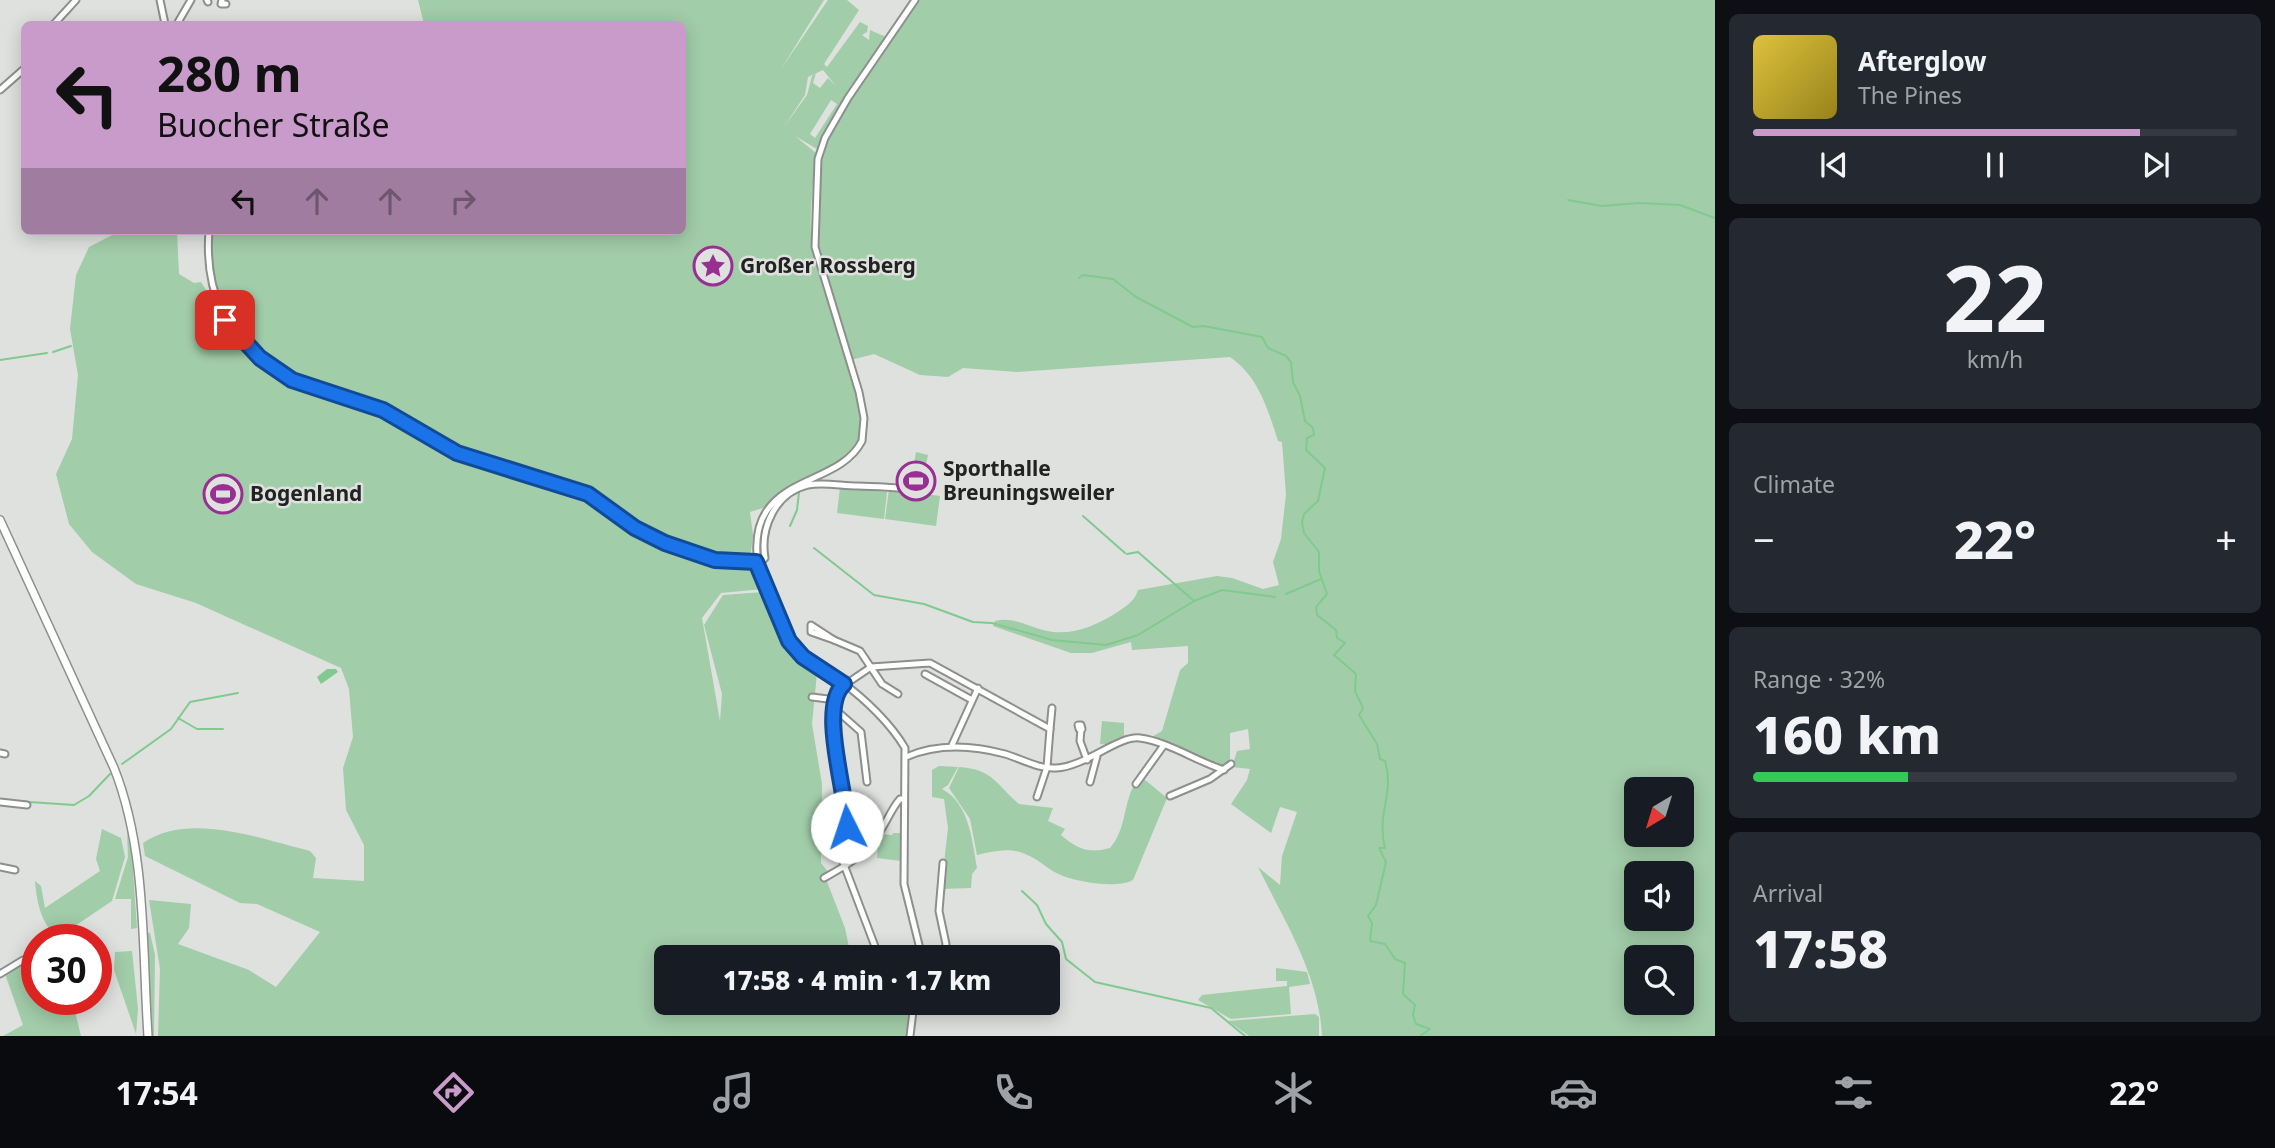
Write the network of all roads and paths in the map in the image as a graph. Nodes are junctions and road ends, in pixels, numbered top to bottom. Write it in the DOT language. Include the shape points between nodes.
graph roads {
  1 [pos="76,0"];
  2 [pos="160,0"];
  3 [pos="191,0"];
  4 [pos="915,0"];
  5 [pos="57,21"];
  6 [pos="164,21"];
  7 [pos="179,21"];
  8 [pos="21,72"];
  9 [pos="0,90"];
  10 [pos="209,235"];
  11 [pos="923,491"];
  12 [pos="0,520"];
  13 [pos="756,562"];
  14 [pos="834,640"];
  15 [pos="871,667"];
  16 [pos="925,674"];
  17 [pos="844,684"];
  18 [pos="978,688"];
  19 [pos="898,694"];
  20 [pos="812,697"];
  21 [pos="836,699"];
  22 [pos="972,700"];
  23 [pos="1052,708"];
  24 [pos="835,709"];
  25 [pos="1079,716"];
  26 [pos="1050,729"];
  27 [pos="952,745"];
  28 [pos="1164,745"];
  29 [pos="1097,756"];
  30 [pos="906,757"];
  31 [pos="1087,760"];
  32 [pos="1231,764"];
  33 [pos="1048,768"];
  34 [pos="1224,770"];
  35 [pos="867,782"];
  36 [pos="1090,782"];
  37 [pos="1136,785"];
  38 [pos="1170,796"];
  39 [pos="1037,797"];
  40 [pos="904,799"];
  41 [pos="0,802"];
  42 [pos="27,805"];
  43 [pos="943,863"];
  44 [pos="0,867"];
  45 [pos="844,869"];
  46 [pos="15,870"];
  47 [pos="824,878"];
  48 [pos="874,945"];
  49 [pos="918,945"];
  50 [pos="946,945"];
  51 [pos="21,961"];
  52 [pos="0,974"];
  53 [pos="913,1015"];
  54 [pos="148,1036"];
  55 [pos="910,1036"];
  1 -- 5 [label="street"];
  2 -- 6 [label="street"];
  3 -- 7 [label="street"];
  4 -- 13 [label="street" via="852,92 819,155 815,247 859,393 862,441 832,469 778,498 757,532"];
  8 -- 9 [label="street"];
  10 -- 13 [label="street" via="211,288 225,320 260,358 292,380 383,410 457,453 588,494 665,543 715,560"];
  11 -- 13 [label="street" via="888,485 806,486 772,512 765,558"];
  12 -- 54 [label="main road" via="127,803 137,863"];
  13 -- 17 [label="street" via="789,641 803,657"];
  14 -- 15 [label="street" via="858,649"];
  15 -- 17 [label="street"];
  15 -- 18 [label="street" via="930,663"];
  15 -- 19 [label="street" via="882,684"];
  16 -- 22 [label="street"];
  17 -- 21 [label="street"];
  17 -- 30 [label="street" via="895,733"];
  18 -- 22 [label="street"];
  18 -- 26 [label="street"];
  20 -- 21 [label="street"];
  21 -- 24 [label="street"];
  22 -- 27 [label="street"];
  23 -- 26 [label="street"];
  24 -- 35 [label="street" via="862,732"];
  24 -- 45 [label="street" via="833,738 847,816"];
  25 -- 31 [label="street"];
  26 -- 33 [label="street"];
  27 -- 30 [label="street"];
  27 -- 33 [label="street" via="1005,754"];
  28 -- 29 [label="street" via="1126,738"];
  28 -- 34 [label="street"];
  28 -- 37 [label="street"];
  29 -- 31 [label="street"];
  29 -- 36 [label="street"];
  30 -- 40 [label="street"];
  31 -- 33 [label="street"];
  32 -- 34 [label="street"];
  33 -- 39 [label="street"];
  34 -- 38 [label="street"];
  40 -- 45 [label="street" via="892,808 870,846"];
  40 -- 49 [label="street" via="904,884"];
  41 -- 42 [label="street"];
  43 -- 50 [label="street" via="939,911"];
  44 -- 46 [label="street"];
  45 -- 47 [label="street"];
  45 -- 48 [label="street"];
  51 -- 52 [label="street"];
  53 -- 55 [label="street"];
}
